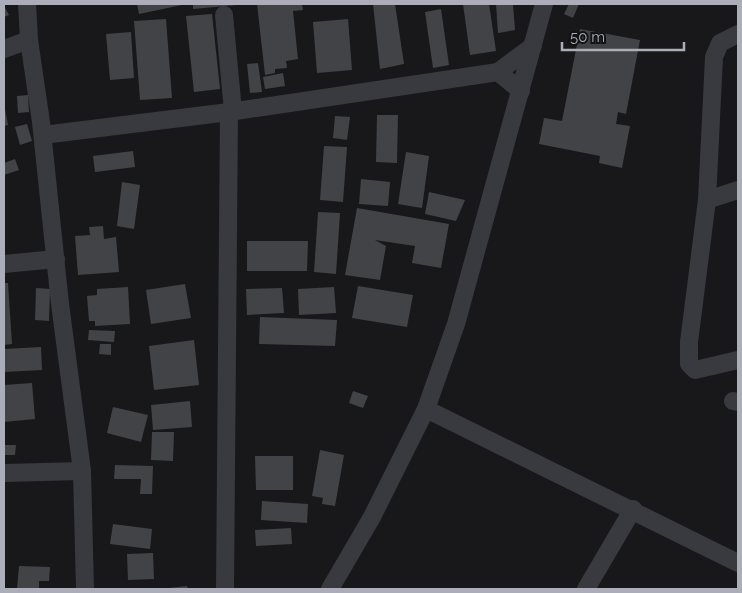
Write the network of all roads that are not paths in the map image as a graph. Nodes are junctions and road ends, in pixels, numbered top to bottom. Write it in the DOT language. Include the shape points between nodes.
graph roads {
  1 [pos="27,4"];
  2 [pos="544,4"];
  3 [pos="224,15"];
  4 [pos="738,34"];
  5 [pos="29,40"];
  6 [pos="533,46"];
  7 [pos="4,49"];
  8 [pos="498,72"];
  9 [pos="521,91"];
  10 [pos="231,111"];
  11 [pos="43,135"];
  12 [pos="738,190"];
  13 [pos="707,200"];
  14 [pos="56,259"];
  15 [pos="4,264"];
  16 [pos="738,360"];
  17 [pos="426,409"];
  18 [pos="82,471"];
  19 [pos="4,472"];
  20 [pos="633,509"];
  21 [pos="738,563"];
  22 [pos="85,589"];
  23 [pos="225,589"];
  24 [pos="330,589"];
  25 [pos="586,589"];
  1 -- 5 [label="street"];
  2 -- 6 [label="street"];
  3 -- 10 [label="street"];
  4 -- 13 [label="street" via="720,43 714,57"];
  5 -- 7 [label="street"];
  5 -- 11 [label="street"];
  6 -- 8 [label="street"];
  6 -- 9 [label="street"];
  8 -- 9 [label="street"];
  8 -- 10 [label="street"];
  9 -- 17 [label="street" via="456,324"];
  10 -- 11 [label="street"];
  10 -- 23 [label="street"];
  11 -- 14 [label="street"];
  12 -- 13 [label="street"];
  13 -- 16 [label="street" via="689,364 695,370"];
  14 -- 15 [label="street"];
  14 -- 18 [label="street"];
  17 -- 20 [label="street"];
  17 -- 24 [label="street" via="372,517"];
  18 -- 19 [label="street"];
  18 -- 22 [label="street"];
  20 -- 21 [label="street"];
  20 -- 25 [label="street"];
}
